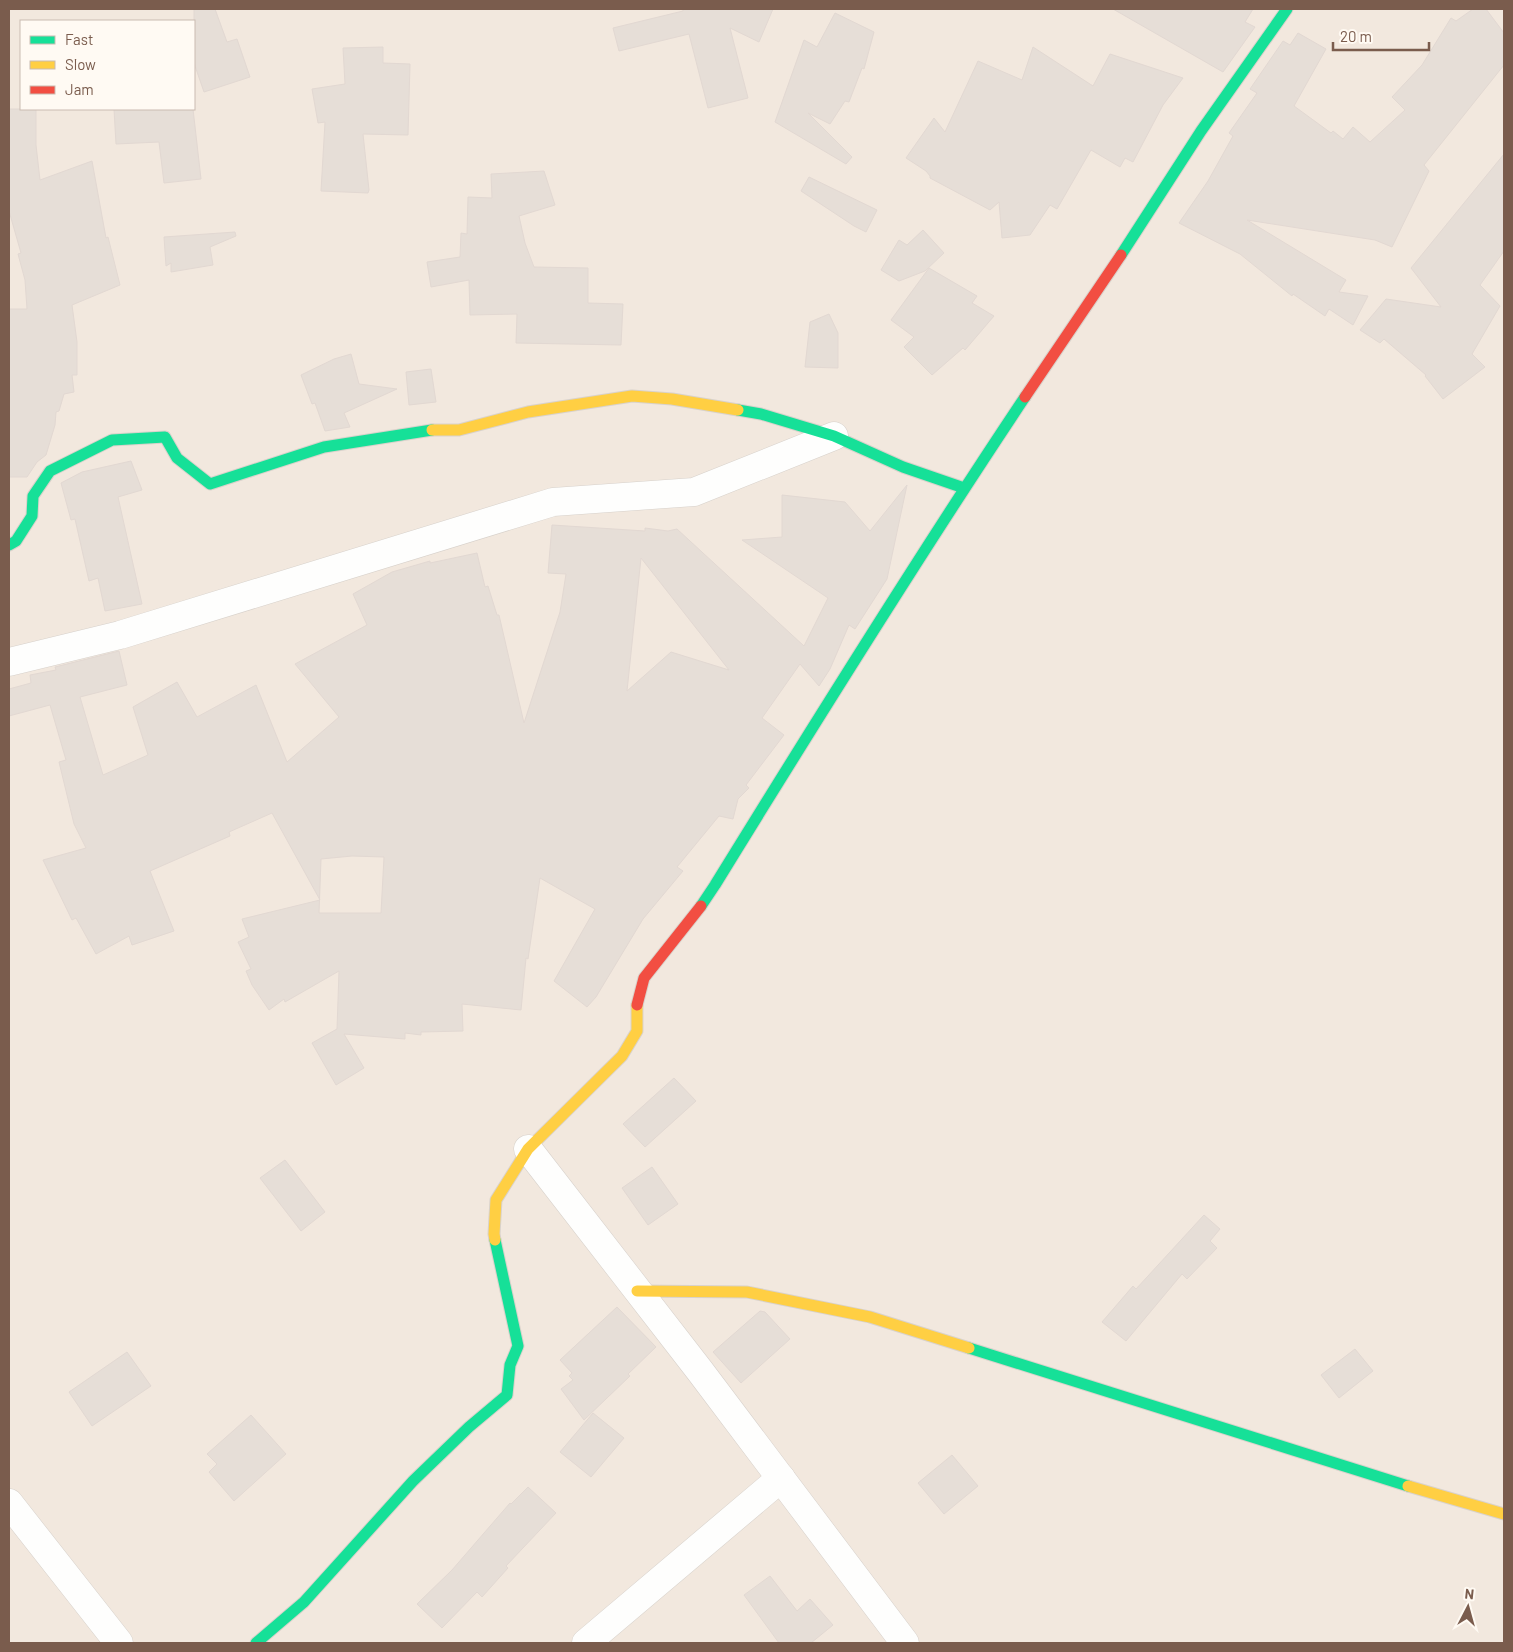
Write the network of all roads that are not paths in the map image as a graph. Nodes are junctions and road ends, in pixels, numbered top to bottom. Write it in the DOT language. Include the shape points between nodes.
graph roads {
  1 [pos="1287,9"];
  2 [pos="834,436"];
  3 [pos="964,488"];
  4 [pos="9,544"];
  5 [pos="9,662"];
  6 [pos="528,1150"];
  7 [pos="637,1291"];
  8 [pos="780,1478"];
  9 [pos="9,1503"];
  10 [pos="1504,1514"];
  11 [pos="119,1643"];
  12 [pos="256,1643"];
  13 [pos="586,1643"];
  14 [pos="904,1643"];
  1 -- 3 [label="street" via="1201,131"];
  2 -- 3 [label="street" via="903,467"];
  2 -- 4 [label="street" via="761,414 672,399 632,396 528,412 459,430 432,430 324,447 210,484 177,458 165,438 112,440 50,471 33,496 32,516 16,541"];
  2 -- 5 [label="street" via="694,492 553,502 120,635"];
  3 -- 6 [label="street" via="715,885 644,978 637,1002 637,1031 622,1056"];
  6 -- 7 [label="street"];
  6 -- 12 [label="street" via="496,1200 494,1234 518,1346 510,1365 507,1395 413,1481 304,1602"];
  7 -- 8 [label="street"];
  7 -- 10 [label="street" via="746,1292 870,1317"];
  8 -- 13 [label="street"];
  8 -- 14 [label="street"];
  9 -- 11 [label="street"];
}
